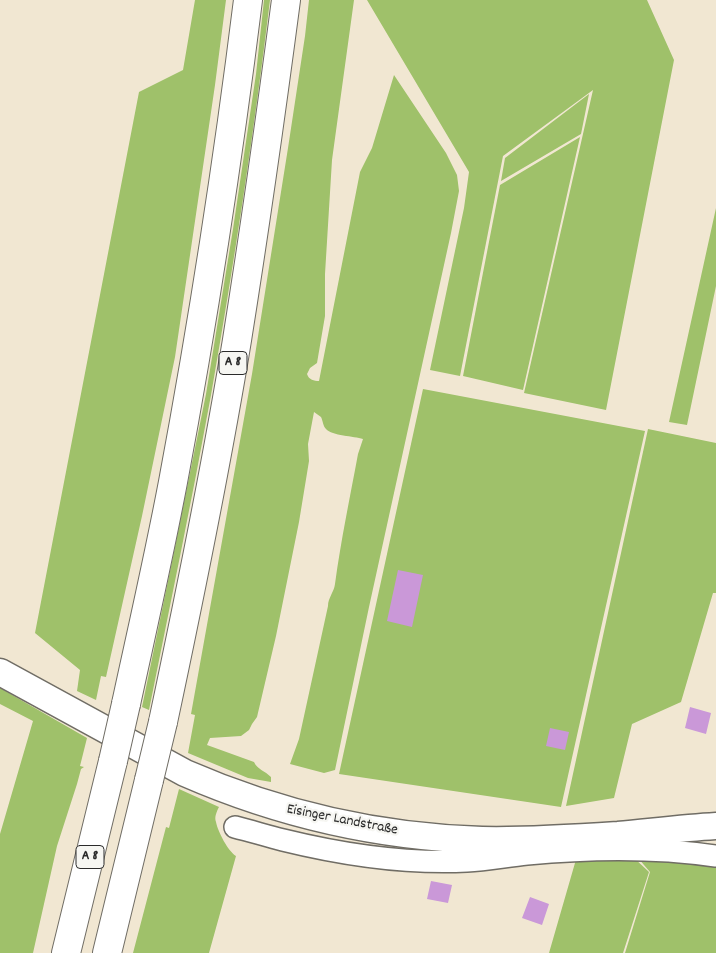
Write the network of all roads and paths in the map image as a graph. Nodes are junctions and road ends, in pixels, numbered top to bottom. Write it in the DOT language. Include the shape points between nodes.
graph roads {
  1 [pos="248,0"];
  2 [pos="286,0"];
  3 [pos="0,672"];
  4 [pos="716,826"];
  5 [pos="235,827"];
  6 [pos="716,856"];
  7 [pos="66,953"];
  8 [pos="106,953"];
  1 -- 7 [label="highway, A 8, bridge" via="222,193 173,482 126,704"];
  2 -- 8 [label="highway, A 8, bridge" via="238,332 199,547 163,722"];
  3 -- 4 [label="main road, Eisinger Landstraße" via="185,773 266,804 336,823 482,840 618,835"];
  5 -- 6 [label="lane, Eisinger Landstraße" via="319,848 398,859 467,861 602,849"];
}
